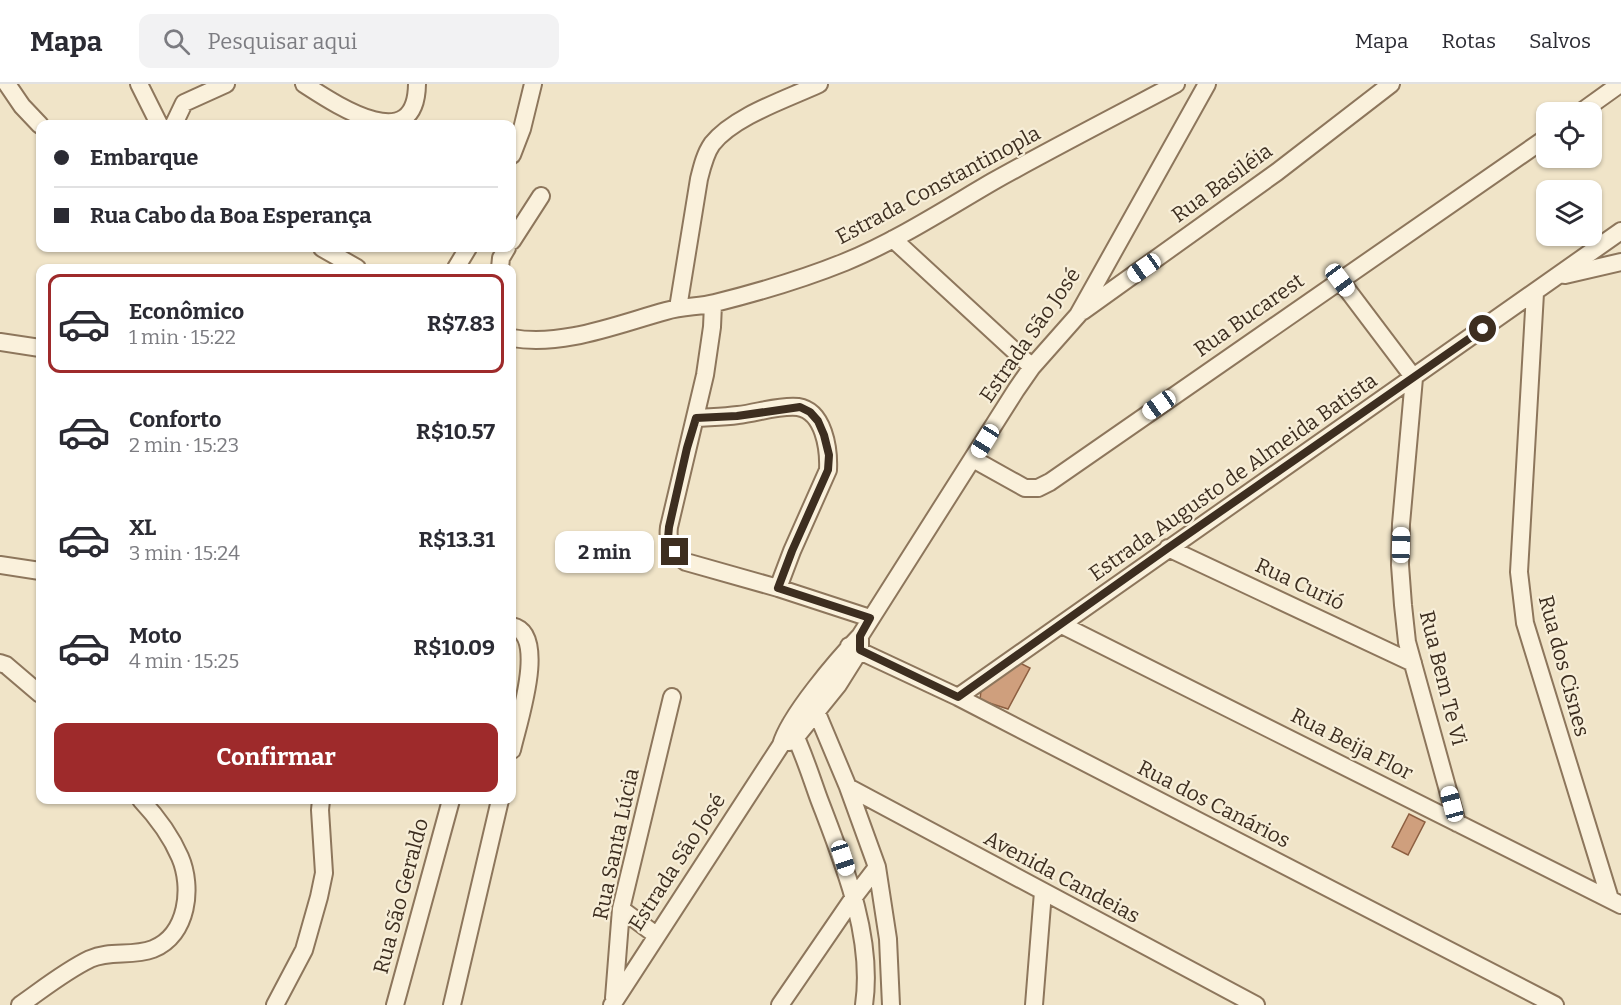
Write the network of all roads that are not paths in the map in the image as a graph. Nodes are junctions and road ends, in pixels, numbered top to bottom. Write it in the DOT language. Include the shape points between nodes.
graph roads {
  1 [pos="7,84"];
  2 [pos="139,84"];
  3 [pos="226,84"];
  4 [pos="304,84"];
  5 [pos="417,84"];
  6 [pos="533,84"];
  7 [pos="819,84"];
  8 [pos="1176,84"];
  9 [pos="1207,84"];
  10 [pos="1391,84"];
  11 [pos="1620,84"];
  12 [pos="1599,90"];
  13 [pos="1589,102"];
  14 [pos="157,120"];
  15 [pos="176,120"];
  16 [pos="371,120"];
  17 [pos="398,120"];
  18 [pos="36,121"];
  19 [pos="516,145"];
  20 [pos="1536,145"];
  21 [pos="541,196"];
  22 [pos="1621,231"];
  23 [pos="516,235"];
  24 [pos="893,239"];
  25 [pos="329,252"];
  26 [pos="1621,262"];
  27 [pos="350,264"];
  28 [pos="1556,277"];
  29 [pos="1340,280"];
  30 [pos="1535,293"];
  31 [pos="713,304"];
  32 [pos="678,308"];
  33 [pos="1078,315"];
  34 [pos="516,339"];
  35 [pos="0,342"];
  36 [pos="36,347"];
  37 [pos="1032,367"];
  38 [pos="1414,378"];
  39 [pos="696,418"];
  40 [pos="973,459"];
  41 [pos="1168,548"];
  42 [pos="0,565"];
  43 [pos="36,570"];
  44 [pos="778,588"];
  45 [pos="870,618"];
  46 [pos="1062,625"];
  47 [pos="516,627"];
  48 [pos="856,644"];
  49 [pos="0,663"];
  50 [pos="1413,663"];
  51 [pos="36,691"];
  52 [pos="672,697"];
  53 [pos="958,697"];
  54 [pos="813,705"];
  55 [pos="516,732"];
  56 [pos="789,736"];
  57 [pos="848,787"];
  58 [pos="144,804"];
  59 [pos="321,804"];
  60 [pos="450,804"];
  61 [pos="499,804"];
  62 [pos="1457,823"];
  63 [pos="877,867"];
  64 [pos="1043,892"];
  65 [pos="854,897"];
  66 [pos="1615,902"];
  67 [pos="621,909"];
  68 [pos="656,935"];
  69 [pos="613,1004"];
  70 [pos="21,1005"];
  71 [pos="275,1005"];
  72 [pos="395,1005"];
  73 [pos="452,1005"];
  74 [pos="780,1005"];
  75 [pos="864,1005"];
  76 [pos="891,1005"];
  77 [pos="1034,1005"];
  78 [pos="1256,1005"];
  79 [pos="1555,1005"];
  1 -- 18 [label="street"];
  2 -- 14 [label="street"];
  3 -- 15 [label="street" via="184,103"];
  4 -- 16 [label="street"];
  5 -- 17 [label="street" via="416,103 410,113"];
  6 -- 19 [label="street"];
  7 -- 32 [label="street" via="747,117 712,144 699,179"];
  8 -- 24 [label="street, Estrada Constantinopla"];
  9 -- 33 [label="street, Estrada São José"];
  10 -- 33 [label="street, Rua Basiléia"];
  11 -- 12 [label="street"];
  12 -- 13 [label="street"];
  20 -- 29 [label="street, Rua Bucarest"];
  21 -- 23 [label="street"];
  22 -- 28 [label="street, Estrada Augusto de Almeida Batista"];
  24 -- 31 [label="street, Estrada Constantinopla" via="796,281"];
  24 -- 37 [label="street"];
  25 -- 27 [label="street"];
  26 -- 28 [label="street"];
  28 -- 30 [label="street, Estrada Augusto de Almeida Batista"];
  29 -- 38 [label="street"];
  29 -- 40 [label="street, Rua Bucarest" via="1038,488 1015,484"];
  30 -- 38 [label="street, Estrada Augusto de Almeida Batista"];
  30 -- 66 [label="street, Rua dos Cisnes" via="1519,572 1521,605 1553,717"];
  31 -- 32 [label="street, Estrada Constantinopla"];
  31 -- 39 [label="street"];
  32 -- 34 [label="street, Estrada Constantinopla" via="558,338"];
  33 -- 37 [label="street, Estrada São José"];
  35 -- 36 [label="street"];
  37 -- 40 [label="street, Estrada São José"];
  38 -- 41 [label="street, Estrada Augusto de Almeida Batista"];
  38 -- 50 [label="street, Rua Bem Te Vi" via="1400,565 1407,642"];
  39 -- 44 [label="street" via="668,538 686,562"];
  39 -- 44 [label="street" via="800,407 818,421 829,455 828,470"];
  40 -- 45 [label="street, Estrada São José"];
  41 -- 46 [label="street, Estrada Augusto de Almeida Batista"];
  41 -- 50 [label="street, Rua Curió"];
  42 -- 43 [label="street"];
  44 -- 45 [label="street"];
  45 -- 48 [label="street, Estrada São José"];
  46 -- 53 [label="street, Estrada Augusto de Almeida Batista"];
  46 -- 62 [label="street, Rua Beija Flor"];
  47 -- 55 [label="street" via="531,650"];
  48 -- 53 [label="street, Rua dos Canários"];
  48 -- 54 [label="street, Estrada São José"];
  49 -- 51 [label="street"];
  50 -- 62 [label="street, Rua Bem Te Vi"];
  52 -- 67 [label="street, Rua Santa Lúcia"];
  53 -- 79 [label="street, Rua dos Canários"];
  54 -- 56 [label="street, Estrada São José"];
  54 -- 57 [label="street"];
  56 -- 65 [label="street" via="838,845"];
  56 -- 68 [label="street, Estrada São José"];
  57 -- 63 [label="street"];
  57 -- 64 [label="street, Avenida Candeias"];
  58 -- 70 [label="street" via="180,857 186,879 182,920 170,937 155,948 136,954 105,954 89,960"];
  59 -- 71 [label="street" via="324,873 319,897 304,950"];
  60 -- 72 [label="street, Rua São Geraldo"];
  61 -- 73 [label="street"];
  62 -- 66 [label="street, Rua Beija Flor"];
  63 -- 65 [label="street"];
  63 -- 76 [label="street" via="888,939"];
  64 -- 77 [label="street"];
  64 -- 78 [label="street, Avenida Candeias"];
  65 -- 74 [label="street"];
  65 -- 75 [label="street" via="865,970"];
  67 -- 68 [label="street"];
  67 -- 69 [label="street, Rua Santa Lúcia"];
  68 -- 69 [label="street, Estrada São José"];
}
